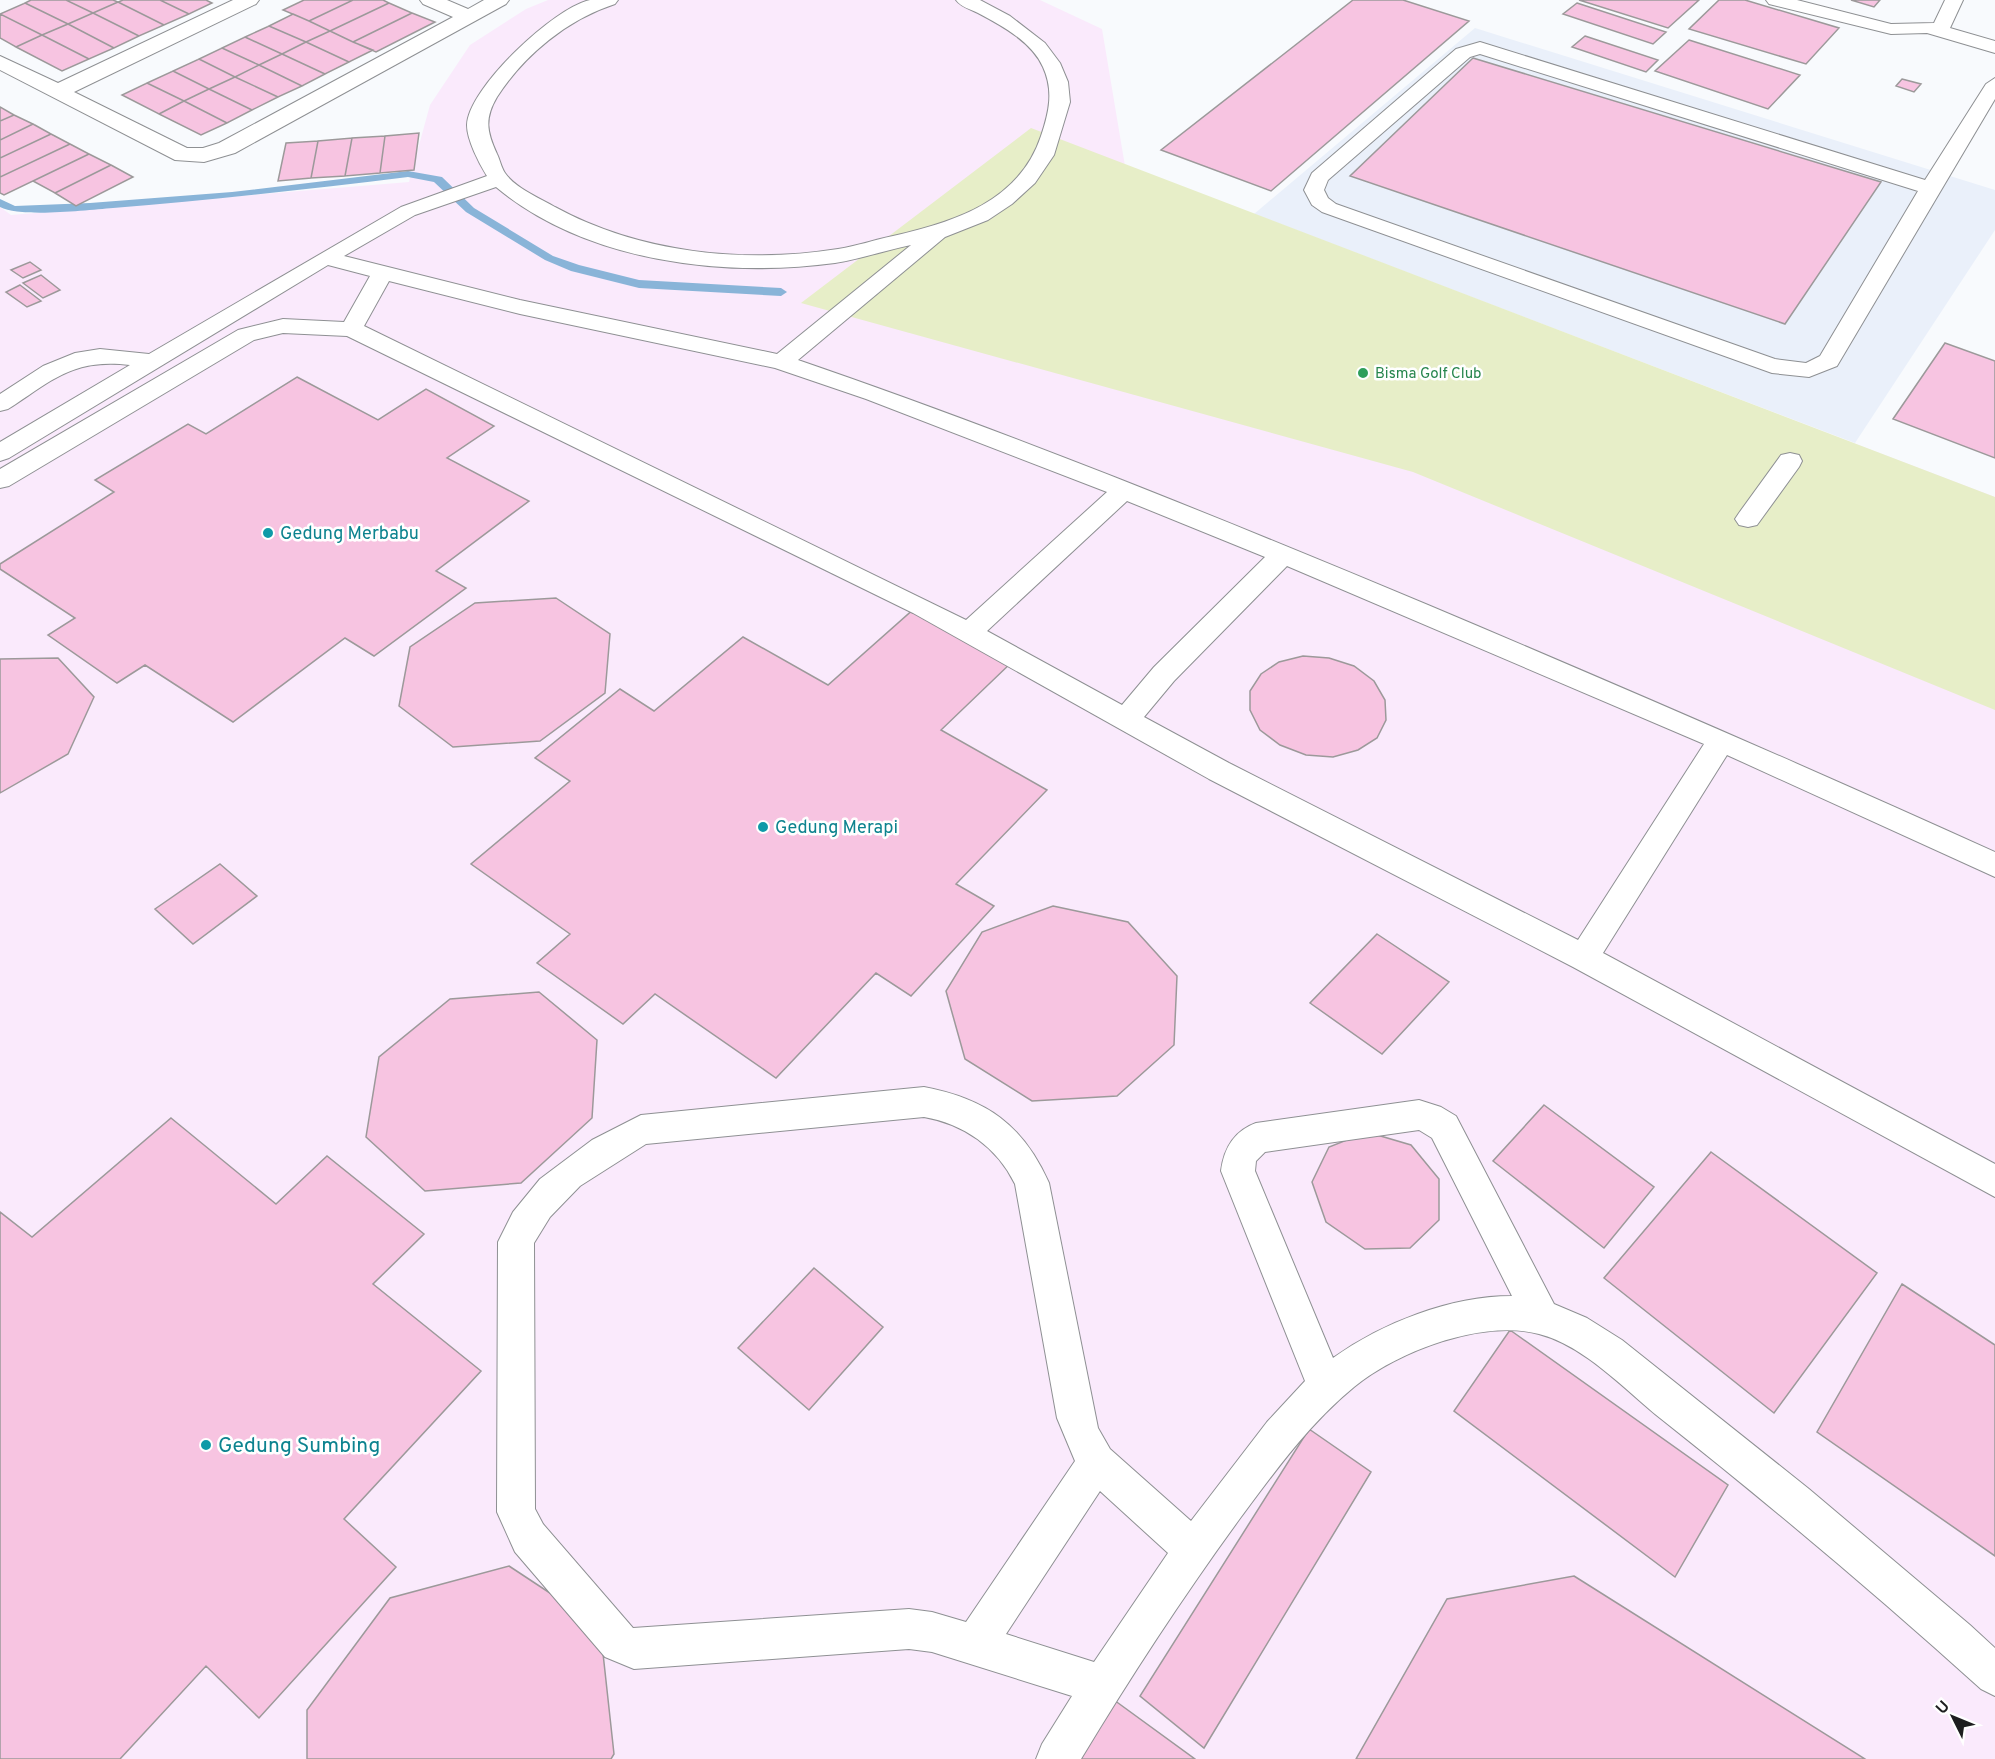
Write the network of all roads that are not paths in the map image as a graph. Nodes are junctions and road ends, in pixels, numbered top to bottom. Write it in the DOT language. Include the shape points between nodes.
graph roads {
  1 [pos="249,0"];
  2 [pos="430,0"];
  3 [pos="499,0"];
  4 [pos="609,0"];
  5 [pos="965,0"];
  6 [pos="1775,0"];
  7 [pos="1954,0"];
  8 [pos="469,16"];
  9 [pos="1940,30"];
  10 [pos="1995,47"];
  11 [pos="0,62"];
  12 [pos="1995,84"];
  13 [pos="59,91"];
  14 [pos="498,179"];
  15 [pos="1930,188"];
  16 [pos="940,232"];
  17 [pos="325,258"];
  18 [pos="382,273"];
  19 [pos="351,329"];
  20 [pos="153,361"];
  21 [pos="781,362"];
  22 [pos="0,404"];
  23 [pos="0,453"];
  24 [pos="1790,461"];
  25 [pos="0,480"];
  26 [pos="1124,490"];
  27 [pos="1748,519"];
  28 [pos="1283,554"];
  29 [pos="969,632"];
  30 [pos="1125,720"];
  31 [pos="1721,740"];
  32 [pos="1995,865"];
  33 [pos="1584,958"];
  34 [pos="1995,1181"];
  35 [pos="1541,1316"];
  36 [pos="1326,1386"];
  37 [pos="1097,1462"];
  38 [pos="1193,1549"];
  39 [pos="975,1645"];
  40 [pos="1995,1675"];
  41 [pos="1103,1685"];
  42 [pos="1057,1759"];
  1 -- 13 [label="street"];
  2 -- 8 [label="street"];
  3 -- 8 [label="street"];
  4 -- 14 [label="lane" via="566,20 532,43 487,100 477,122 478,134"];
  5 -- 16 [label="lane" via="1023,32 1042,51 1059,81 1060,111 1041,163 1016,190 981,216"];
  6 -- 9 [label="lane" via="1891,29"];
  7 -- 9 [label="lane"];
  8 -- 13 [label="street" via="227,148 204,155 183,155"];
  9 -- 10 [label="lane"];
  11 -- 13 [label="street"];
  12 -- 15 [label="lane"];
  14 -- 16 [label="lane" via="560,220 617,241 688,256 740,260 829,257"];
  14 -- 17 [label="lane" via="408,211"];
  15 -- 15 [label="lane" via="1829,361 1809,370 1772,366 1329,208 1319,201 1314,190 1319,177 1463,53 1480,48"];
  16 -- 21 [label="lane"];
  17 -- 18 [label="lane"];
  17 -- 20 [label="lane"];
  18 -- 19 [label="lane"];
  18 -- 21 [label="lane" via="520,307"];
  19 -- 25 [label="lane" via="299,325 272,327 246,335"];
  19 -- 29 [label="lane"];
  20 -- 22 [label="lane" via="82,358"];
  20 -- 23 [label="lane"];
  21 -- 26 [label="lane"];
  24 -- 27 [label="lane"];
  26 -- 28 [label="lane"];
  26 -- 29 [label="lane"];
  28 -- 30 [label="lane" via="1164,674"];
  28 -- 31 [label="lane"];
  29 -- 30 [label="lane"];
  30 -- 33 [label="lane"];
  31 -- 32 [label="lane"];
  31 -- 33 [label="lane"];
  33 -- 34 [label="lane"];
  35 -- 36 [label="lane" via="1487,1313 1402,1336 1361,1359"];
  35 -- 36 [label="lane" via="1444,1127 1434,1119 1419,1115 1256,1138 1240,1155 1238,1171"];
  35 -- 40 [label="lane" via="1585,1337 1740,1457 1914,1601"];
  36 -- 38 [label="lane" via="1284,1430"];
  37 -- 38 [label="lane"];
  37 -- 39 [label="lane"];
  37 -- 39 [label="lane" via="1076,1418 1032,1183 1016,1154 999,1136 959,1111 924,1102 642,1130 605,1149 574,1172 527,1220 516,1242 516,1512 529,1538 612,1637 634,1649 909,1629"];
  38 -- 41 [label="lane"];
  39 -- 41 [label="lane"];
  41 -- 42 [label="lane"];
}
